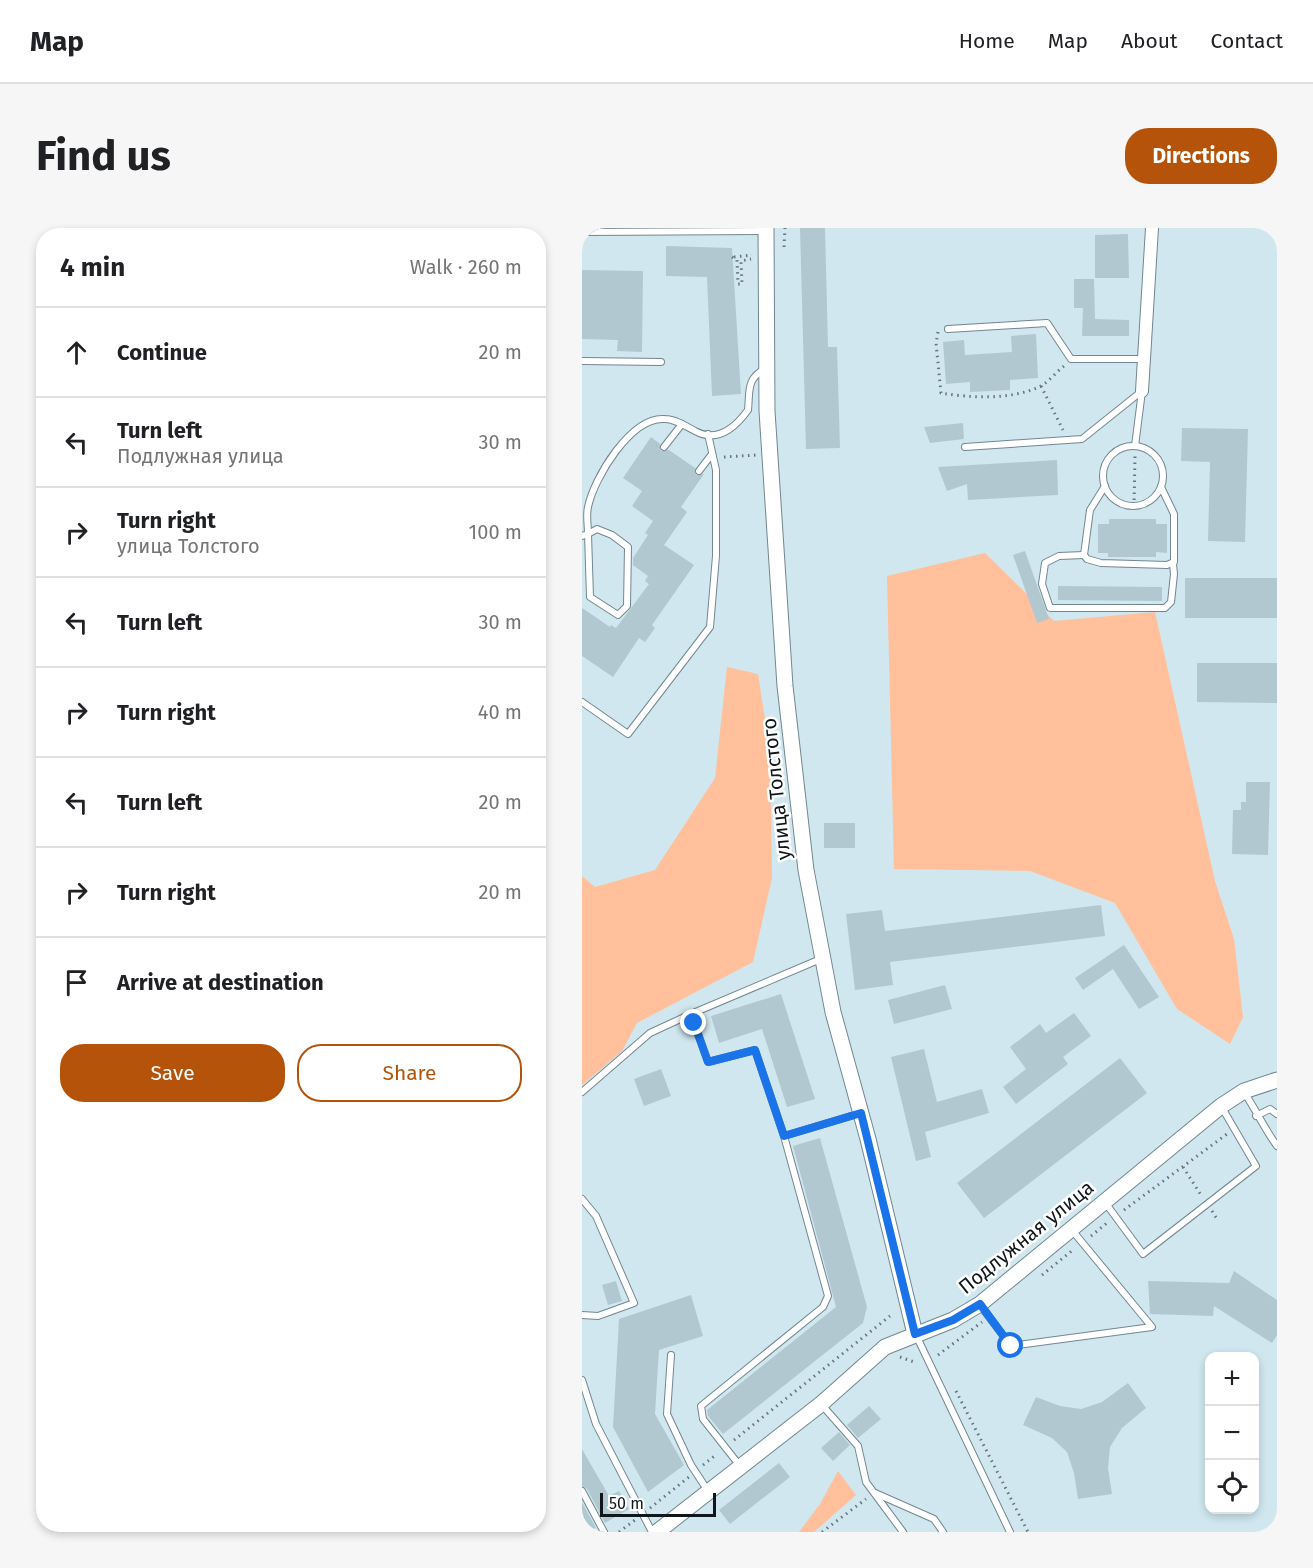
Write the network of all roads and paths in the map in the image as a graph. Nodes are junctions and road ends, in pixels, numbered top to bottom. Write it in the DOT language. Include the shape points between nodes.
graph roads {
  1 [pos="785,228"];
  2 [pos="1152,228"];
  3 [pos="706,230"];
  4 [pos="766,230"];
  5 [pos="582,232"];
  6 [pos="784,247"];
  7 [pos="759,256"];
  8 [pos="948,329"];
  9 [pos="1071,359"];
  10 [pos="1144,359"];
  11 [pos="582,361"];
  12 [pos="661,362"];
  13 [pos="767,367"];
  14 [pos="1041,386"];
  15 [pos="1142,391"];
  16 [pos="682,424"];
  17 [pos="708,434"];
  18 [pos="1069,440"];
  19 [pos="1136,446"];
  20 [pos="664,447"];
  21 [pos="965,447"];
  22 [pos="712,454"];
  23 [pos="764,454"];
  24 [pos="725,457"];
  25 [pos="699,471"];
  26 [pos="1105,486"];
  27 [pos="1161,487"];
  28 [pos="1134,506"];
  29 [pos="585,535"];
  30 [pos="1084,555"];
  31 [pos="1173,564"];
  32 [pos="582,702"];
  33 [pos="823,958"];
  34 [pos="690,1014"];
  35 [pos="1277,1080"];
  36 [pos="1244,1091"];
  37 [pos="582,1092"];
  38 [pos="1221,1106"];
  39 [pos="861,1113"];
  40 [pos="1277,1114"];
  41 [pos="1256,1116"];
  42 [pos="784,1136"];
  43 [pos="1277,1146"];
  44 [pos="1183,1167"];
  45 [pos="582,1200"];
  46 [pos="1104,1200"];
  47 [pos="1207,1204"];
  48 [pos="1217,1220"];
  49 [pos="1070,1228"];
  50 [pos="980,1304"];
  51 [pos="582,1315"];
  52 [pos="890,1317"];
  53 [pos="989,1317"];
  54 [pos="915,1334"];
  55 [pos="671,1354"];
  56 [pos="943,1365"];
  57 [pos="582,1380"];
  58 [pos="954,1386"];
  59 [pos="583,1389"];
  60 [pos="821,1404"];
  61 [pos="725,1447"];
  62 [pos="741,1466"];
  63 [pos="695,1472"];
  64 [pos="582,1491"];
  65 [pos="708,1492"];
  66 [pos="874,1493"];
  67 [pos="643,1514"];
  68 [pos="1277,1527"];
  69 [pos="604,1532"];
  70 [pos="619,1532"];
  71 [pos="652,1532"];
  72 [pos="657,1532"];
  73 [pos="822,1532"];
  74 [pos="903,1532"];
  75 [pos="943,1532"];
  76 [pos="1010,1532"];
  77 [pos="1028,1532"];
  78 [pos="1269,1532"];
  1 -- 6 [label="path"];
  2 -- 10 [label="street"];
  3 -- 4 [label="lane"];
  3 -- 5 [label="lane"];
  4 -- 13 [label="street, улица Толстого"];
  7 -- 7 [label="path" via="732,257 737,260 738,284 742,284 741,261"];
  8 -- 9 [label="lane" via="1047,323"];
  8 -- 14 [label="path" via="939,330 936,343 941,393 969,397 1023,392"];
  9 -- 10 [label="lane"];
  9 -- 14 [label="path"];
  10 -- 15 [label="street"];
  11 -- 12 [label="lane"];
  13 -- 17 [label="lane" via="748,383 746,414 730,430 718,436"];
  13 -- 33 [label="street, улица Толстого" via="785,686 806,870"];
  14 -- 18 [label="path"];
  15 -- 18 [label="lane" via="1082,439"];
  15 -- 19 [label="lane"];
  16 -- 17 [label="lane"];
  16 -- 20 [label="lane"];
  16 -- 29 [label="lane" via="665,419 648,422 632,433 612,456 594,488 587,508"];
  17 -- 22 [label="lane"];
  18 -- 21 [label="lane"];
  19 -- 26 [label="lane" via="1116,451 1109,458 1103,476"];
  19 -- 27 [label="lane" via="1158,458 1164,475"];
  19 -- 28 [label="path"];
  22 -- 25 [label="lane"];
  22 -- 32 [label="lane" via="716,470 716,556 710,627 628,734"];
  23 -- 24 [label="path"];
  26 -- 28 [label="lane" via="1117,502"];
  26 -- 30 [label="lane" via="1090,510"];
  27 -- 28 [label="lane" via="1154,498"];
  27 -- 31 [label="lane" via="1174,514"];
  29 -- 29 [label="lane" via="590,597 618,615 625,612 628,547 597,529"];
  30 -- 31 [label="lane" via="1101,563"];
  30 -- 31 [label="lane" via="1059,556 1045,563 1042,584 1050,608 1165,608 1172,602"];
  33 -- 34 [label="lane"];
  33 -- 39 [label="street, улица Толстого" via="833,1012"];
  34 -- 37 [label="lane" via="650,1033"];
  34 -- 42 [label="lane" via="708,1062 755,1050"];
  35 -- 36 [label="street, Подлужная улица"];
  36 -- 38 [label="street, Подлужная улица"];
  36 -- 41 [label="lane"];
  38 -- 46 [label="street, Подлужная улица"];
  38 -- 47 [label="lane" via="1256,1166"];
  39 -- 42 [label="lane"];
  39 -- 54 [label="street, улица Толстого"];
  40 -- 41 [label="lane" via="1270,1109"];
  41 -- 43 [label="lane"];
  42 -- 61 [label="lane" via="828,1296 823,1307 703,1402 701,1415"];
  44 -- 47 [label="path"];
  45 -- 51 [label="lane" via="596,1216 634,1303 598,1316"];
  46 -- 47 [label="lane" via="1143,1254"];
  46 -- 49 [label="street, Подлужная улица"];
  47 -- 48 [label="path"];
  49 -- 50 [label="street, Подлужная улица"];
  49 -- 53 [label="lane" via="1152,1327 1011,1346"];
  50 -- 53 [label="lane"];
  50 -- 54 [label="street, Подлужная улица" via="953,1320"];
  52 -- 61 [label="path"];
  53 -- 56 [label="path" via="938,1354"];
  54 -- 60 [label="street, Подлужная улица" via="885,1347"];
  54 -- 76 [label="lane"];
  55 -- 63 [label="lane" via="667,1414"];
  57 -- 59 [label="lane"];
  58 -- 77 [label="path"];
  59 -- 67 [label="lane" via="596,1424"];
  60 -- 62 [label="street, Подлужная улица"];
  60 -- 66 [label="lane" via="858,1446 866,1482"];
  61 -- 62 [label="lane"];
  61 -- 63 [label="path"];
  62 -- 65 [label="street, Подлужная улица"];
  63 -- 65 [label="lane"];
  63 -- 67 [label="path"];
  64 -- 69 [label="lane"];
  65 -- 72 [label="street, Подлужная улица"];
  66 -- 73 [label="path"];
  66 -- 74 [label="lane"];
  66 -- 75 [label="lane" via="934,1519"];
  67 -- 70 [label="path"];
  67 -- 71 [label="lane"];
  68 -- 78 [label="path"];
}
